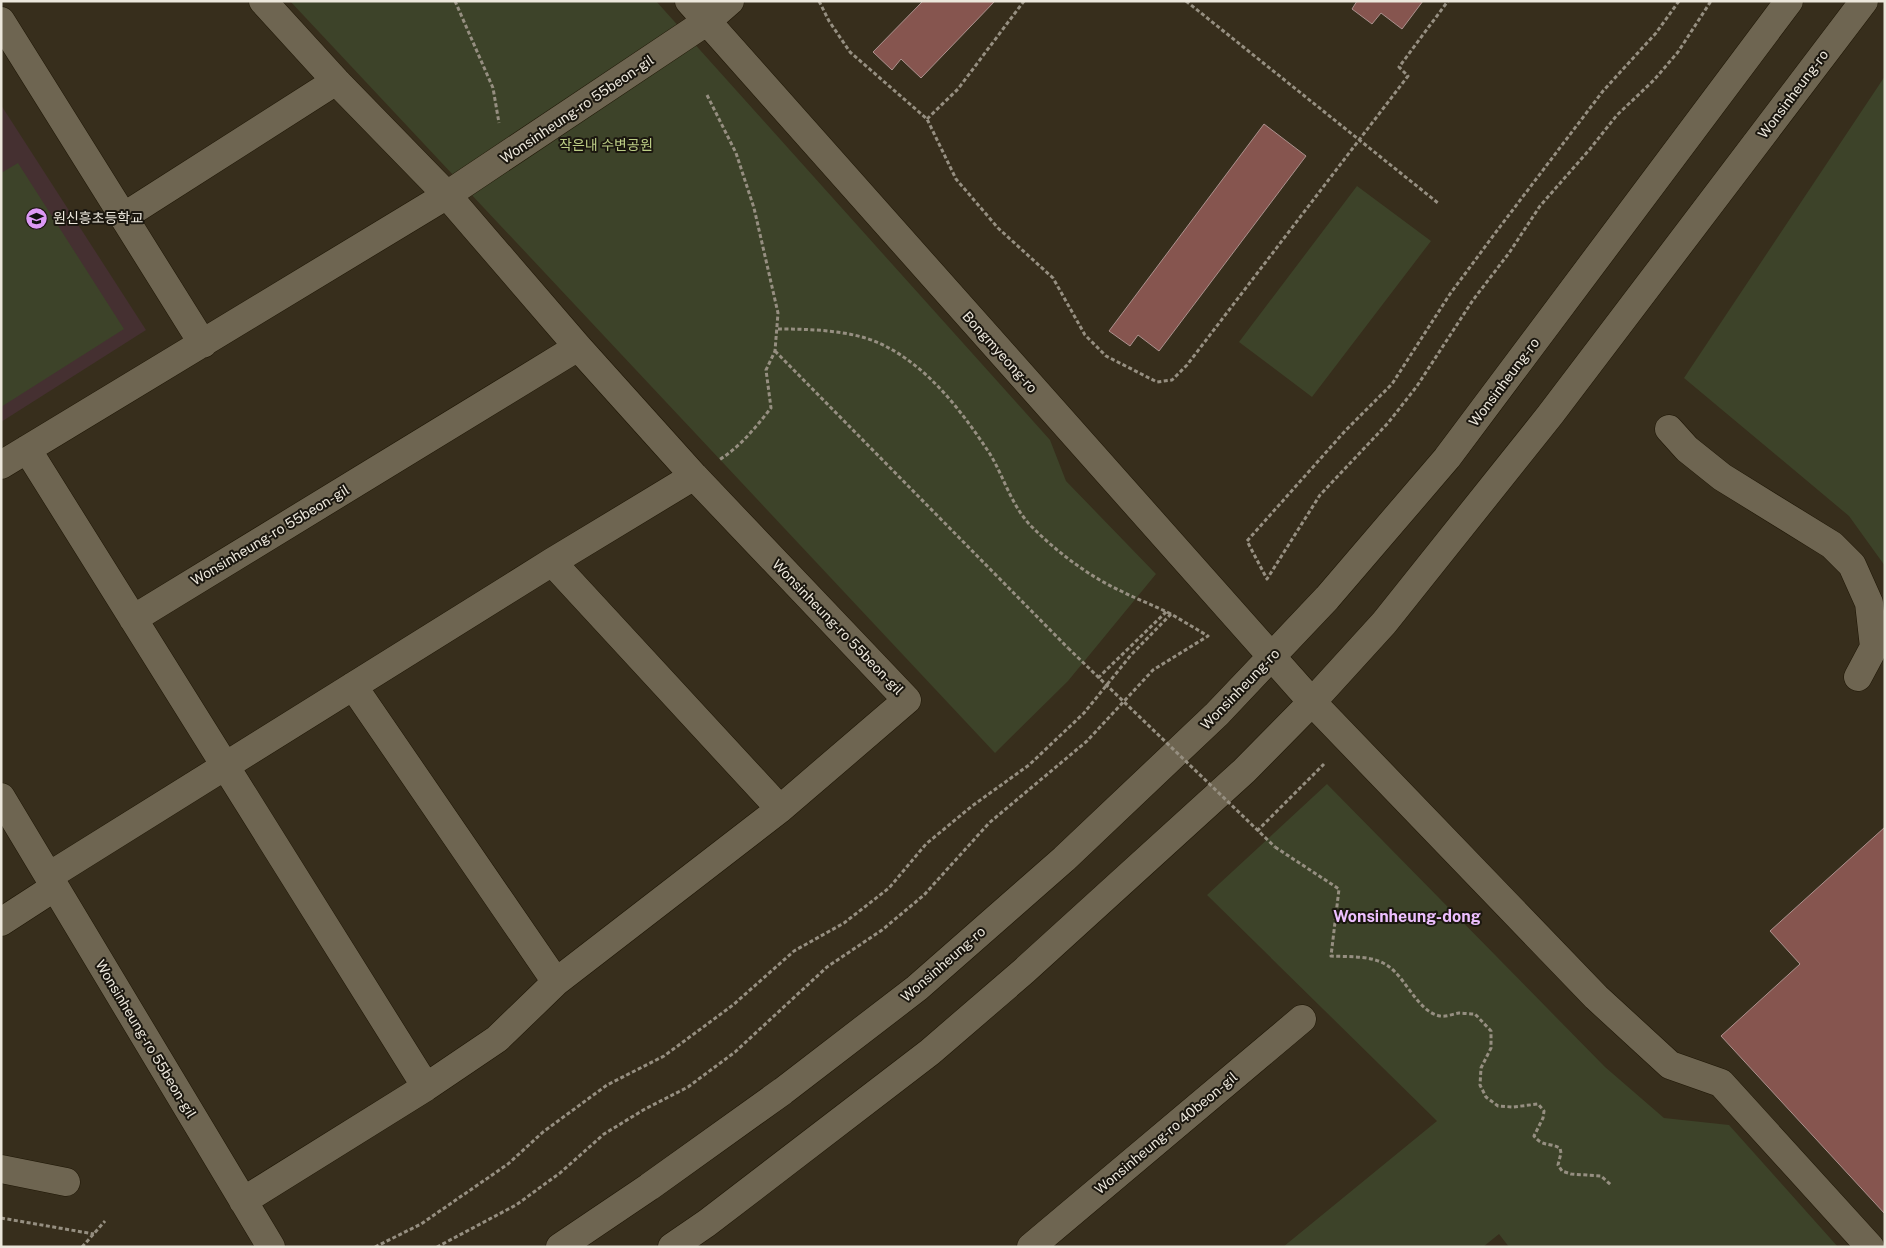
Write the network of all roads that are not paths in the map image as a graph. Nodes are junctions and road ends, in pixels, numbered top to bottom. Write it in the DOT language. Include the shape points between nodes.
graph roads {
  1 [pos="262,1"];
  2 [pos="689,1"];
  3 [pos="730,1"];
  4 [pos="1789,1"];
  5 [pos="1864,1"];
  6 [pos="1877,1"];
  7 [pos="1885,7"];
  8 [pos="1,21"];
  9 [pos="706,22"];
  10 [pos="336,81"];
  11 [pos="447,195"];
  12 [pos="123,217"];
  13 [pos="203,344"];
  14 [pos="578,347"];
  15 [pos="1669,429"];
  16 [pos="27,449"];
  17 [pos="1,465"];
  18 [pos="694,476"];
  19 [pos="552,562"];
  20 [pos="133,618"];
  21 [pos="1272,656"];
  22 [pos="1858,677"];
  23 [pos="353,686"];
  24 [pos="1312,702"];
  25 [pos="226,765"];
  26 [pos="1,797"];
  27 [pos="780,809"];
  28 [pos="52,882"];
  29 [pos="1,922"];
  30 [pos="556,982"];
  31 [pos="1302,1019"];
  32 [pos="426,1086"];
  33 [pos="1,1169"];
  34 [pos="66,1182"];
  35 [pos="244,1201"];
  36 [pos="271,1247"];
  37 [pos="560,1247"];
  38 [pos="672,1247"];
  39 [pos="1031,1247"];
  40 [pos="1870,1247"];
  1 -- 10 [label="street, Wonsinheung-ro 55beon-gil"];
  2 -- 9 [label="street, Bongmyeong-ro"];
  3 -- 9 [label="street, Wonsinheung-ro 55beon-gil"];
  4 -- 21 [label="street, Wonsinheung-ro" via="1447,458 1327,598"];
  5 -- 24 [label="street, Wonsinheung-ro" via="1550,415 1384,623"];
  6 -- 7 [label="street"];
  8 -- 12 [label="street"];
  9 -- 11 [label="street, Wonsinheung-ro 55beon-gil"];
  9 -- 21 [label="street, Bongmyeong-ro"];
  10 -- 11 [label="street, Wonsinheung-ro 55beon-gil"];
  10 -- 12 [label="street"];
  11 -- 13 [label="street, Wonsinheung-ro 55beon-gil"];
  11 -- 14 [label="street, Wonsinheung-ro 55beon-gil"];
  12 -- 13 [label="street"];
  13 -- 16 [label="street, Wonsinheung-ro 55beon-gil"];
  14 -- 18 [label="street, Wonsinheung-ro 55beon-gil"];
  14 -- 20 [label="street, Wonsinheung-ro 55beon-gil"];
  15 -- 22 [label="street" via="1687,449 1722,477 1832,544 1852,565 1869,602 1874,647"];
  16 -- 17 [label="street, Wonsinheung-ro 55beon-gil"];
  16 -- 20 [label="street"];
  18 -- 19 [label="street"];
  18 -- 27 [label="street, Wonsinheung-ro 55beon-gil" via="907,700"];
  19 -- 23 [label="street"];
  19 -- 27 [label="street"];
  20 -- 25 [label="street"];
  21 -- 24 [label="street, Bongmyeong-ro"];
  21 -- 37 [label="street, Wonsinheung-ro" via="1217,714 1064,858 917,988 783,1091"];
  23 -- 25 [label="street"];
  23 -- 30 [label="street"];
  24 -- 38 [label="street, Wonsinheung-ro" via="1171,838 1032,965 937,1046"];
  24 -- 40 [label="street, Bongmyeong-ro" via="1596,997 1670,1065 1720,1083"];
  25 -- 28 [label="street"];
  25 -- 32 [label="street"];
  26 -- 28 [label="street, Wonsinheung-ro 55beon-gil"];
  27 -- 30 [label="street, Wonsinheung-ro 55beon-gil"];
  28 -- 29 [label="street"];
  28 -- 35 [label="street, Wonsinheung-ro 55beon-gil"];
  30 -- 32 [label="street, Wonsinheung-ro 55beon-gil" via="497,1039"];
  31 -- 39 [label="street, Wonsinheung-ro 40beon-gil"];
  32 -- 35 [label="street, Wonsinheung-ro 55beon-gil"];
  33 -- 34 [label="street"];
  35 -- 36 [label="street, Wonsinheung-ro 55beon-gil"];
}
